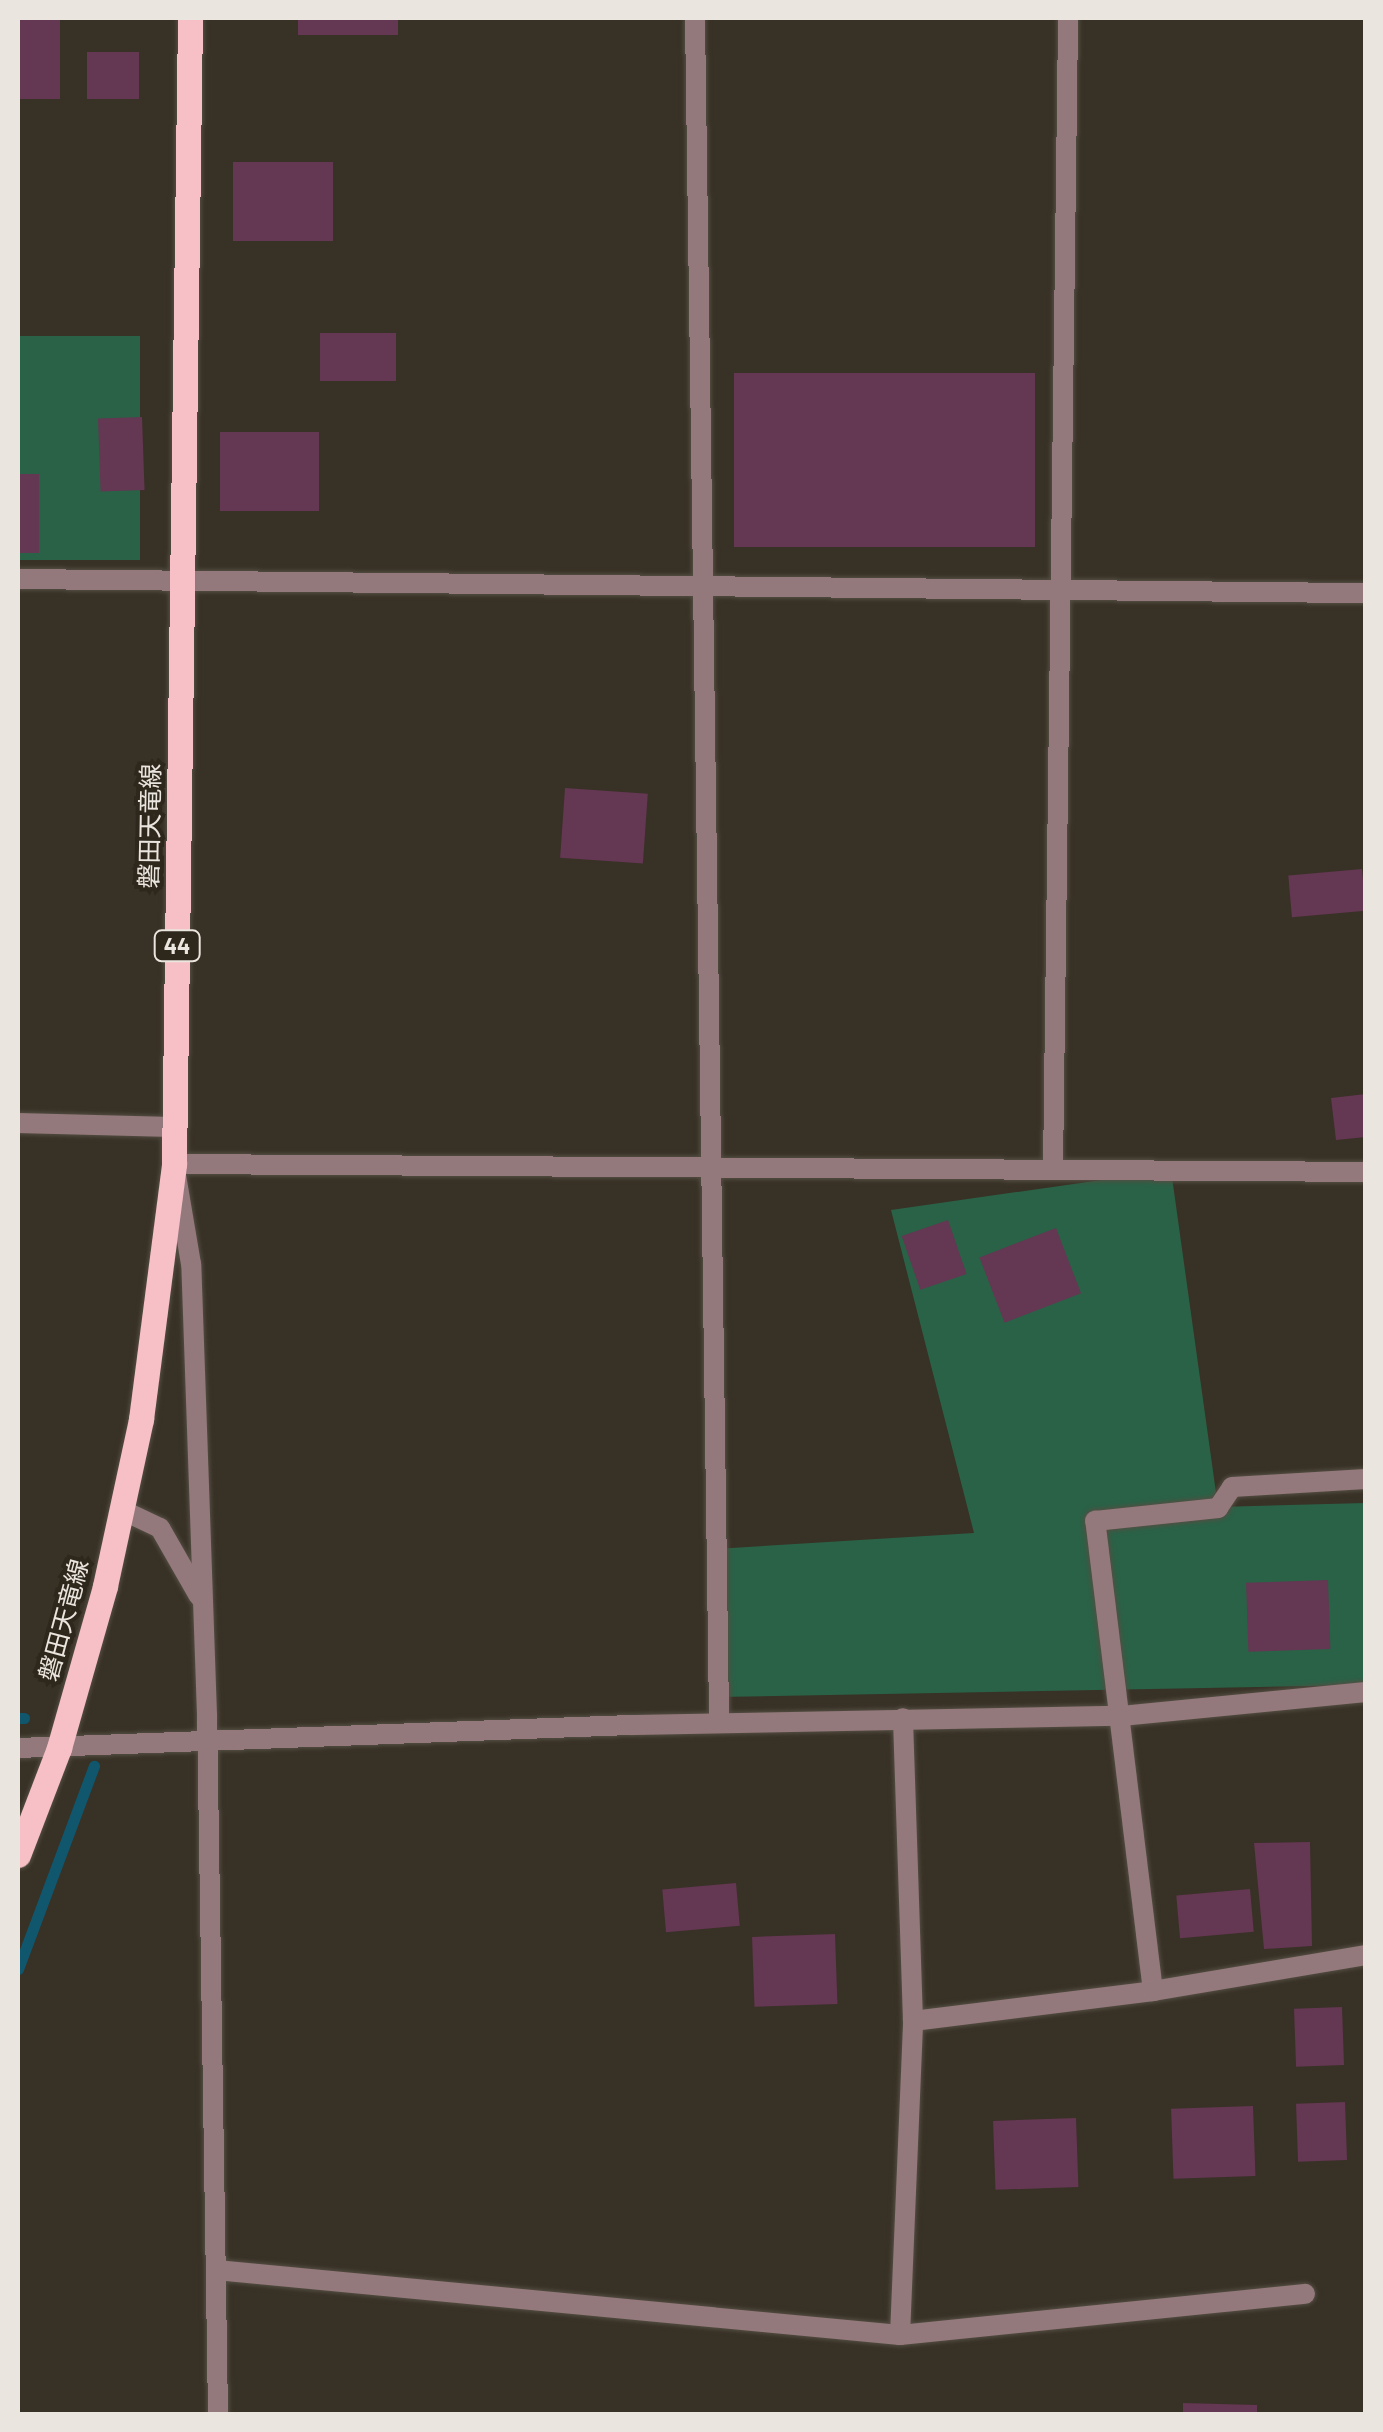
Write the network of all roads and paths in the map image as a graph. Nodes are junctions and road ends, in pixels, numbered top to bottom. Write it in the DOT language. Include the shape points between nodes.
graph roads {
  1 [pos="190,18"];
  2 [pos="695,18"];
  3 [pos="1068,18"];
  4 [pos="18,579"];
  5 [pos="185,580"];
  6 [pos="699,584"];
  7 [pos="1061,589"];
  8 [pos="1366,593"];
  9 [pos="18,1123"];
  10 [pos="172,1127"];
  11 [pos="174,1164"];
  12 [pos="706,1165"];
  13 [pos="1053,1169"];
  14 [pos="1366,1172"];
  15 [pos="1366,1479"];
  16 [pos="122,1510"];
  17 [pos="204,1608"];
  18 [pos="1366,1692"];
  19 [pos="1121,1716"];
  20 [pos="903,1718"];
  21 [pos="719,1723"];
  22 [pos="208,1738"];
  23 [pos="18,1748"];
  24 [pos="59,1748"];
  25 [pos="18,1855"];
  26 [pos="1366,1954"];
  27 [pos="1153,1992"];
  28 [pos="913,2021"];
  29 [pos="216,2270"];
  30 [pos="1305,2294"];
  31 [pos="900,2335"];
  32 [pos="218,2414"];
  1 -- 5 [label="main road, 磐田天竜線 / 44"];
  2 -- 6 [label="street"];
  3 -- 7 [label="street"];
  4 -- 5 [label="street"];
  5 -- 6 [label="street"];
  5 -- 10 [label="main road, 磐田天竜線 / 44"];
  6 -- 7 [label="street"];
  6 -- 12 [label="street"];
  7 -- 8 [label="street"];
  7 -- 13 [label="street"];
  9 -- 10 [label="street"];
  10 -- 11 [label="main road, 磐田天竜線 / 44"];
  11 -- 12 [label="street"];
  11 -- 16 [label="main road, 磐田天竜線 / 44" via="156,1320"];
  11 -- 17 [label="street" via="192,1264"];
  12 -- 13 [label="street"];
  12 -- 21 [label="street"];
  13 -- 14 [label="street"];
  15 -- 19 [label="street" via="1232,1487 1218,1508 1095,1521"];
  16 -- 17 [label="street" via="160,1528"];
  16 -- 24 [label="main road, 磐田天竜線 / 44"];
  17 -- 22 [label="street"];
  18 -- 19 [label="street"];
  19 -- 20 [label="street"];
  19 -- 27 [label="street"];
  20 -- 21 [label="street"];
  20 -- 28 [label="street"];
  21 -- 22 [label="street"];
  22 -- 24 [label="street"];
  22 -- 29 [label="street"];
  23 -- 24 [label="street"];
  24 -- 25 [label="main road, 磐田天竜線 / 44"];
  26 -- 27 [label="street"];
  27 -- 28 [label="street"];
  28 -- 31 [label="street"];
  29 -- 31 [label="street"];
  29 -- 32 [label="street"];
  30 -- 31 [label="street"];
}
